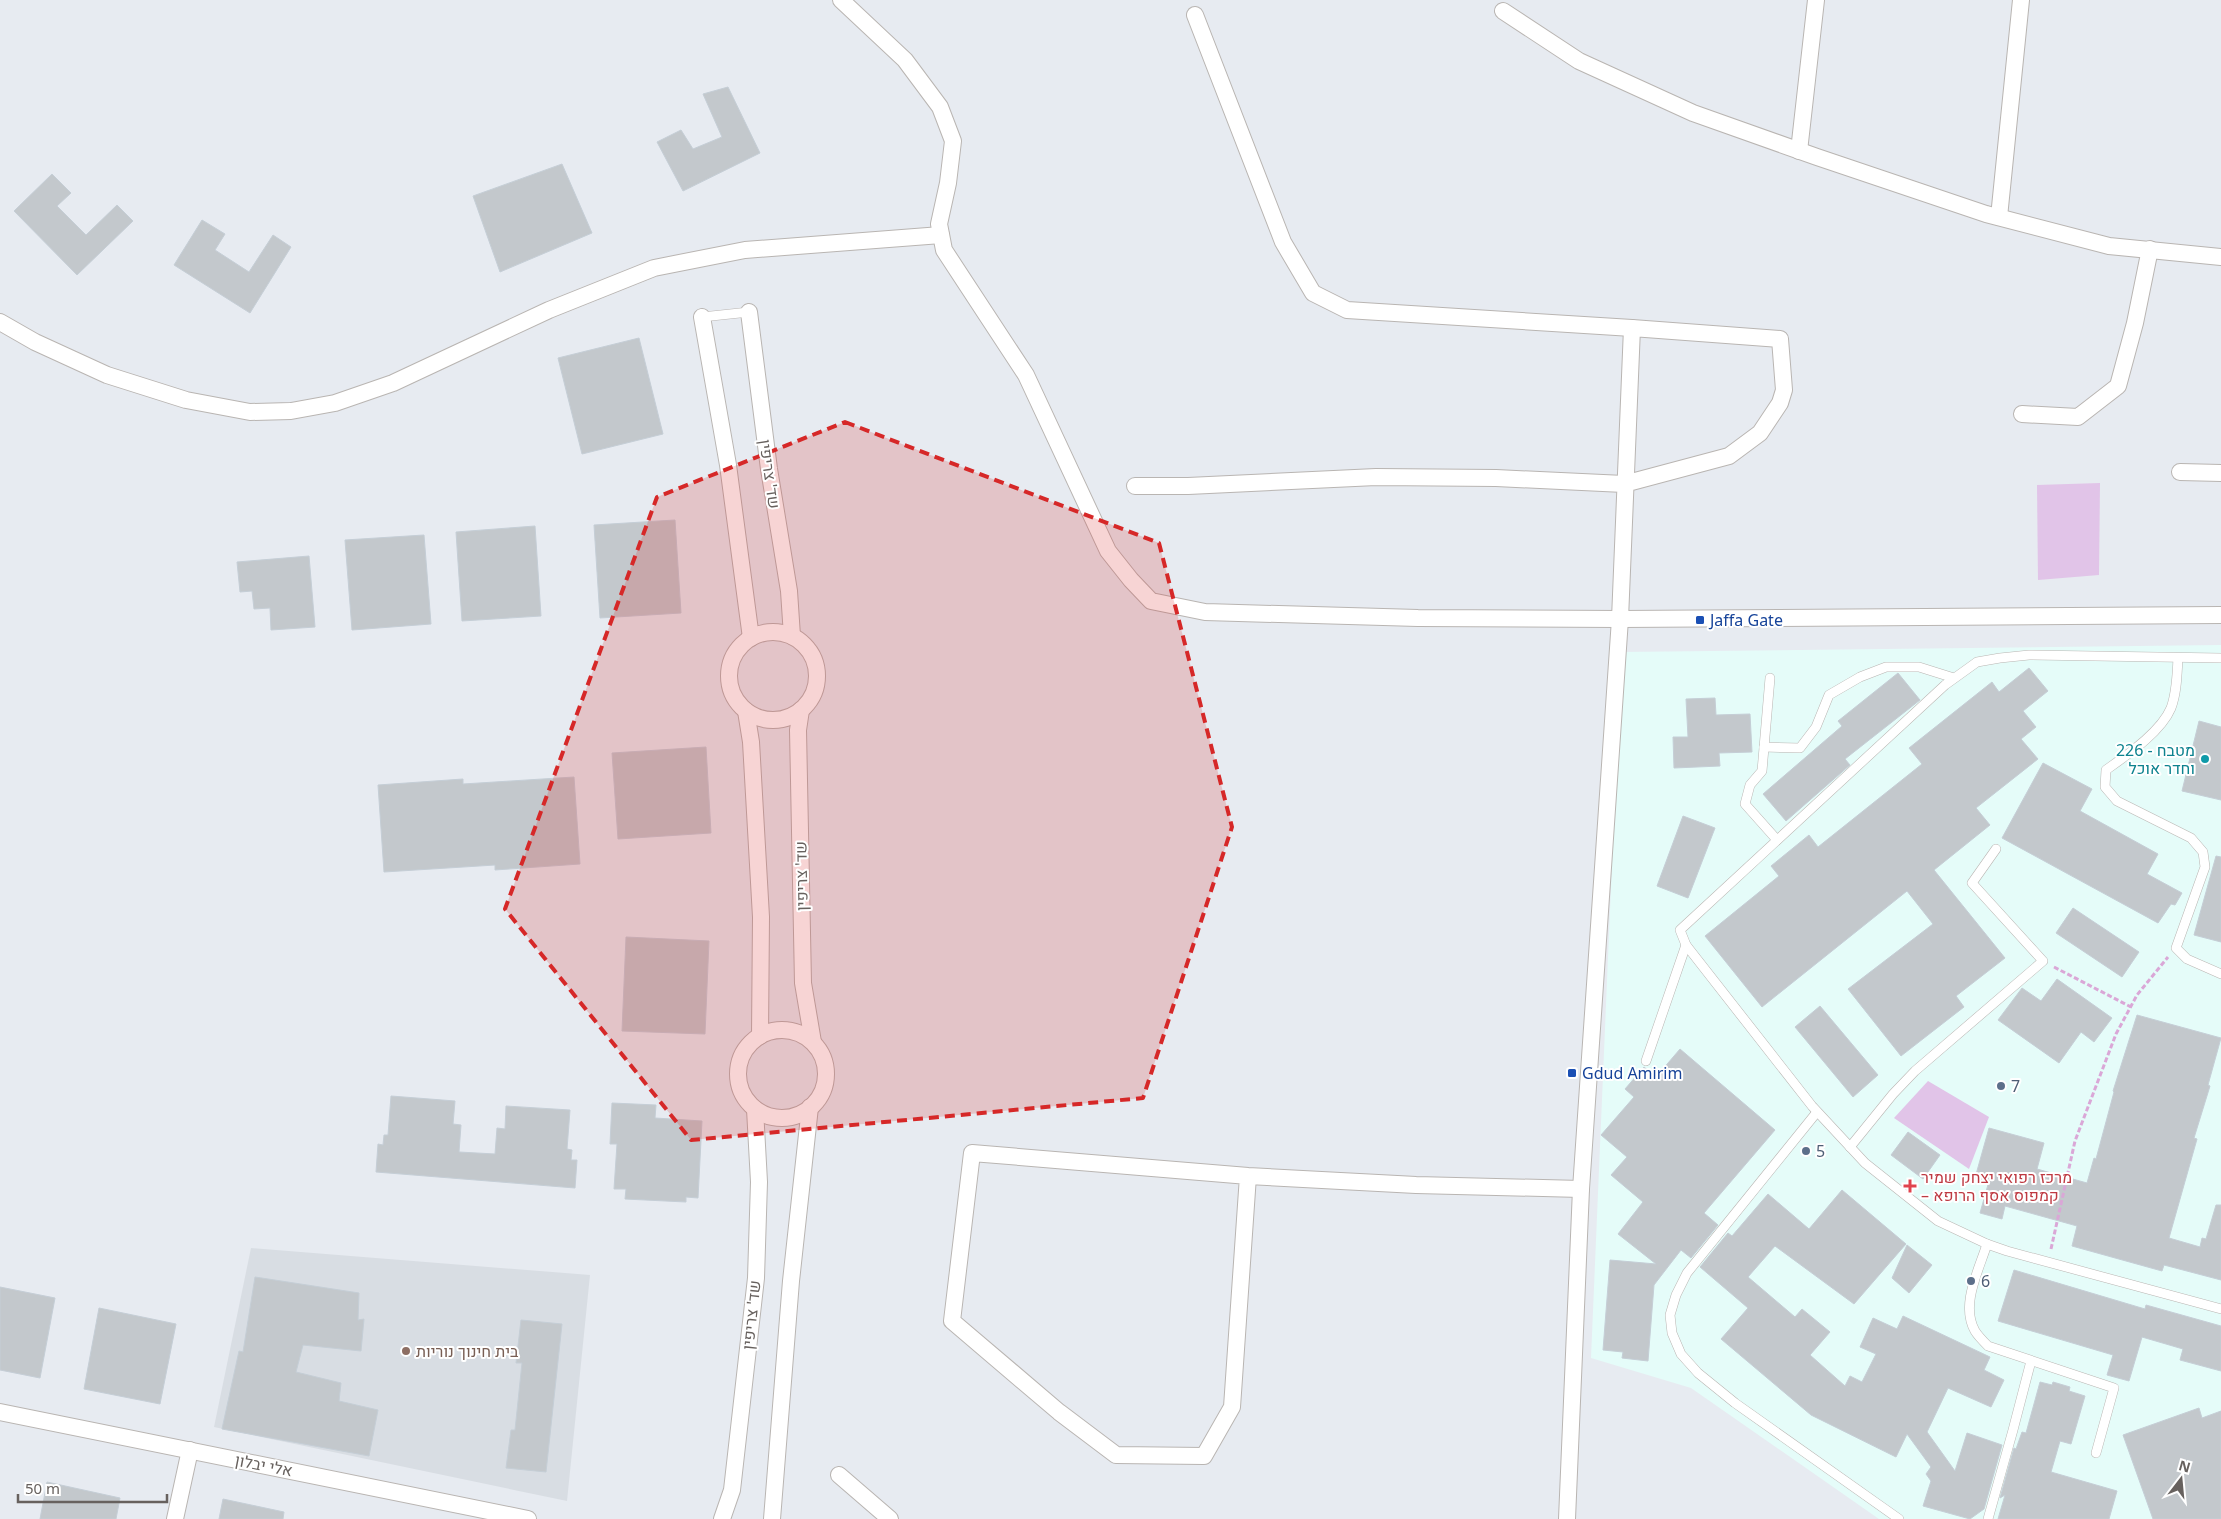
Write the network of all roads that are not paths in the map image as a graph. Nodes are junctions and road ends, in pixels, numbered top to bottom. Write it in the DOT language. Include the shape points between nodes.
graph roads {
  1 [pos="841,0"];
  2 [pos="1816,0"];
  3 [pos="2021,0"];
  4 [pos="1502,11"];
  5 [pos="1195,15"];
  6 [pos="1799,151"];
  7 [pos="1999,217"];
  8 [pos="941,235"];
  9 [pos="2150,249"];
  10 [pos="2221,256"];
  11 [pos="749,312"];
  12 [pos="702,317"];
  13 [pos="0,322"];
  14 [pos="1632,328"];
  15 [pos="2022,414"];
  16 [pos="2180,472"];
  17 [pos="2221,473"];
  18 [pos="1624,484"];
  19 [pos="1134,486"];
  20 [pos="2221,615"];
  21 [pos="1620,619"];
  22 [pos="792,636"];
  23 [pos="751,638"];
  24 [pos="2178,658"];
  25 [pos="2221,658"];
  26 [pos="1770,678"];
  27 [pos="1954,678"];
  28 [pos="801,710"];
  29 [pos="746,711"];
  30 [pos="1764,747"];
  31 [pos="1777,840"];
  32 [pos="1996,849"];
  33 [pos="1686,945"];
  34 [pos="2221,974"];
  35 [pos="760,1036"];
  36 [pos="813,1042"];
  37 [pos="1646,1060"];
  38 [pos="810,1107"];
  39 [pos="755,1108"];
  40 [pos="1817,1112"];
  41 [pos="1850,1147"];
  42 [pos="1248,1176"];
  43 [pos="1581,1189"];
  44 [pos="1987,1244"];
  45 [pos="2221,1309"];
  46 [pos="2031,1361"];
  47 [pos="0,1412"];
  48 [pos="190,1450"];
  49 [pos="2096,1453"];
  50 [pos="839,1475"];
  51 [pos="175,1519"];
  52 [pos="528,1519"];
  53 [pos="722,1519"];
  54 [pos="772,1519"];
  55 [pos="890,1519"];
  56 [pos="1567,1519"];
  57 [pos="1898,1519"];
  58 [pos="1988,1519"];
  1 -- 8 [label="street" via="905,60 940,107 953,142 939,224"];
  2 -- 6 [label="street"];
  3 -- 7 [label="street"];
  4 -- 6 [label="street" via="1579,61 1693,113"];
  5 -- 14 [label="street" via="1283,242 1313,294 1347,310"];
  6 -- 7 [label="street"];
  7 -- 9 [label="street" via="2110,246"];
  8 -- 13 [label="street" via="745,250 654,268 549,310 392,383 335,403 291,411 250,412 186,400 107,375"];
  8 -- 21 [label="street" via="944,250 1026,375 1108,551 1151,601 1205,612"];
  9 -- 10 [label="street"];
  9 -- 15 [label="street" via="2118,386 2078,417"];
  11 -- 12 [label="lane"];
  11 -- 22 [label="street, שד' צריפין" via="789,591"];
  12 -- 23 [label="street" via="728,465"];
  14 -- 18 [label="street"];
  14 -- 18 [label="street" via="1780,339 1784,390 1780,403 1760,433 1729,456"];
  16 -- 17 [label="street"];
  18 -- 19 [label="street" via="1376,477"];
  18 -- 21 [label="street"];
  20 -- 21 [label="street"];
  21 -- 43 [label="street"];
  22 -- 23 [label="street" via="778,632"];
  22 -- 28 [label="street" via="812,656 816,670 814,692"];
  23 -- 29 [label="street" via="736,653 729,673 730,687"];
  24 -- 25 [label="lane"];
  24 -- 27 [label="lane" via="2029,655 1977,662"];
  24 -- 34 [label="lane" via="2170,710 2159,726 2106,770 2106,787 2117,801 2192,838 2203,852 2205,867 2176,948 2187,959"];
  26 -- 30 [label="lane"];
  27 -- 30 [label="lane" via="1919,667 1886,667 1860,677 1830,695 1816,727 1800,748"];
  27 -- 31 [label="lane"];
  28 -- 29 [label="street" via="774,720"];
  28 -- 36 [label="street, שד' צריפין" via="798,730 803,983"];
  29 -- 35 [label="street" via="751,742 761,917"];
  30 -- 31 [label="lane" via="1762,771 1750,785 1745,804"];
  31 -- 33 [label="lane" via="1680,930"];
  32 -- 41 [label="lane" via="1972,883 2043,961 1916,1071"];
  33 -- 37 [label="lane"];
  33 -- 40 [label="lane"];
  35 -- 36 [label="street" via="788,1030"];
  35 -- 39 [label="street" via="749,1045 738,1070 745,1098"];
  36 -- 38 [label="street" via="822,1054 826,1068 820,1096"];
  38 -- 39 [label="street" via="798,1115 783,1118"];
  38 -- 54 [label="street" via="789,1300"];
  39 -- 53 [label="street, שד' צריפין" via="760,1182 756,1278 732,1490"];
  40 -- 41 [label="lane"];
  40 -- 57 [label="lane" via="1687,1273 1670,1315 1672,1333 1681,1354 1698,1373"];
  41 -- 44 [label="lane" via="1938,1221"];
  42 -- 42 [label="street" via="972,1153 952,1321 1059,1412 1116,1455 1204,1456 1232,1407"];
  42 -- 43 [label="street"];
  43 -- 56 [label="street"];
  44 -- 45 [label="lane"];
  44 -- 46 [label="lane" via="1969,1312 1975,1330 1988,1346"];
  46 -- 49 [label="lane" via="2114,1388"];
  46 -- 58 [label="lane"];
  47 -- 48 [label="street, אלי יבלון"];
  48 -- 51 [label="street"];
  48 -- 52 [label="street, אלי יבלון"];
  50 -- 55 [label="street"];
}
